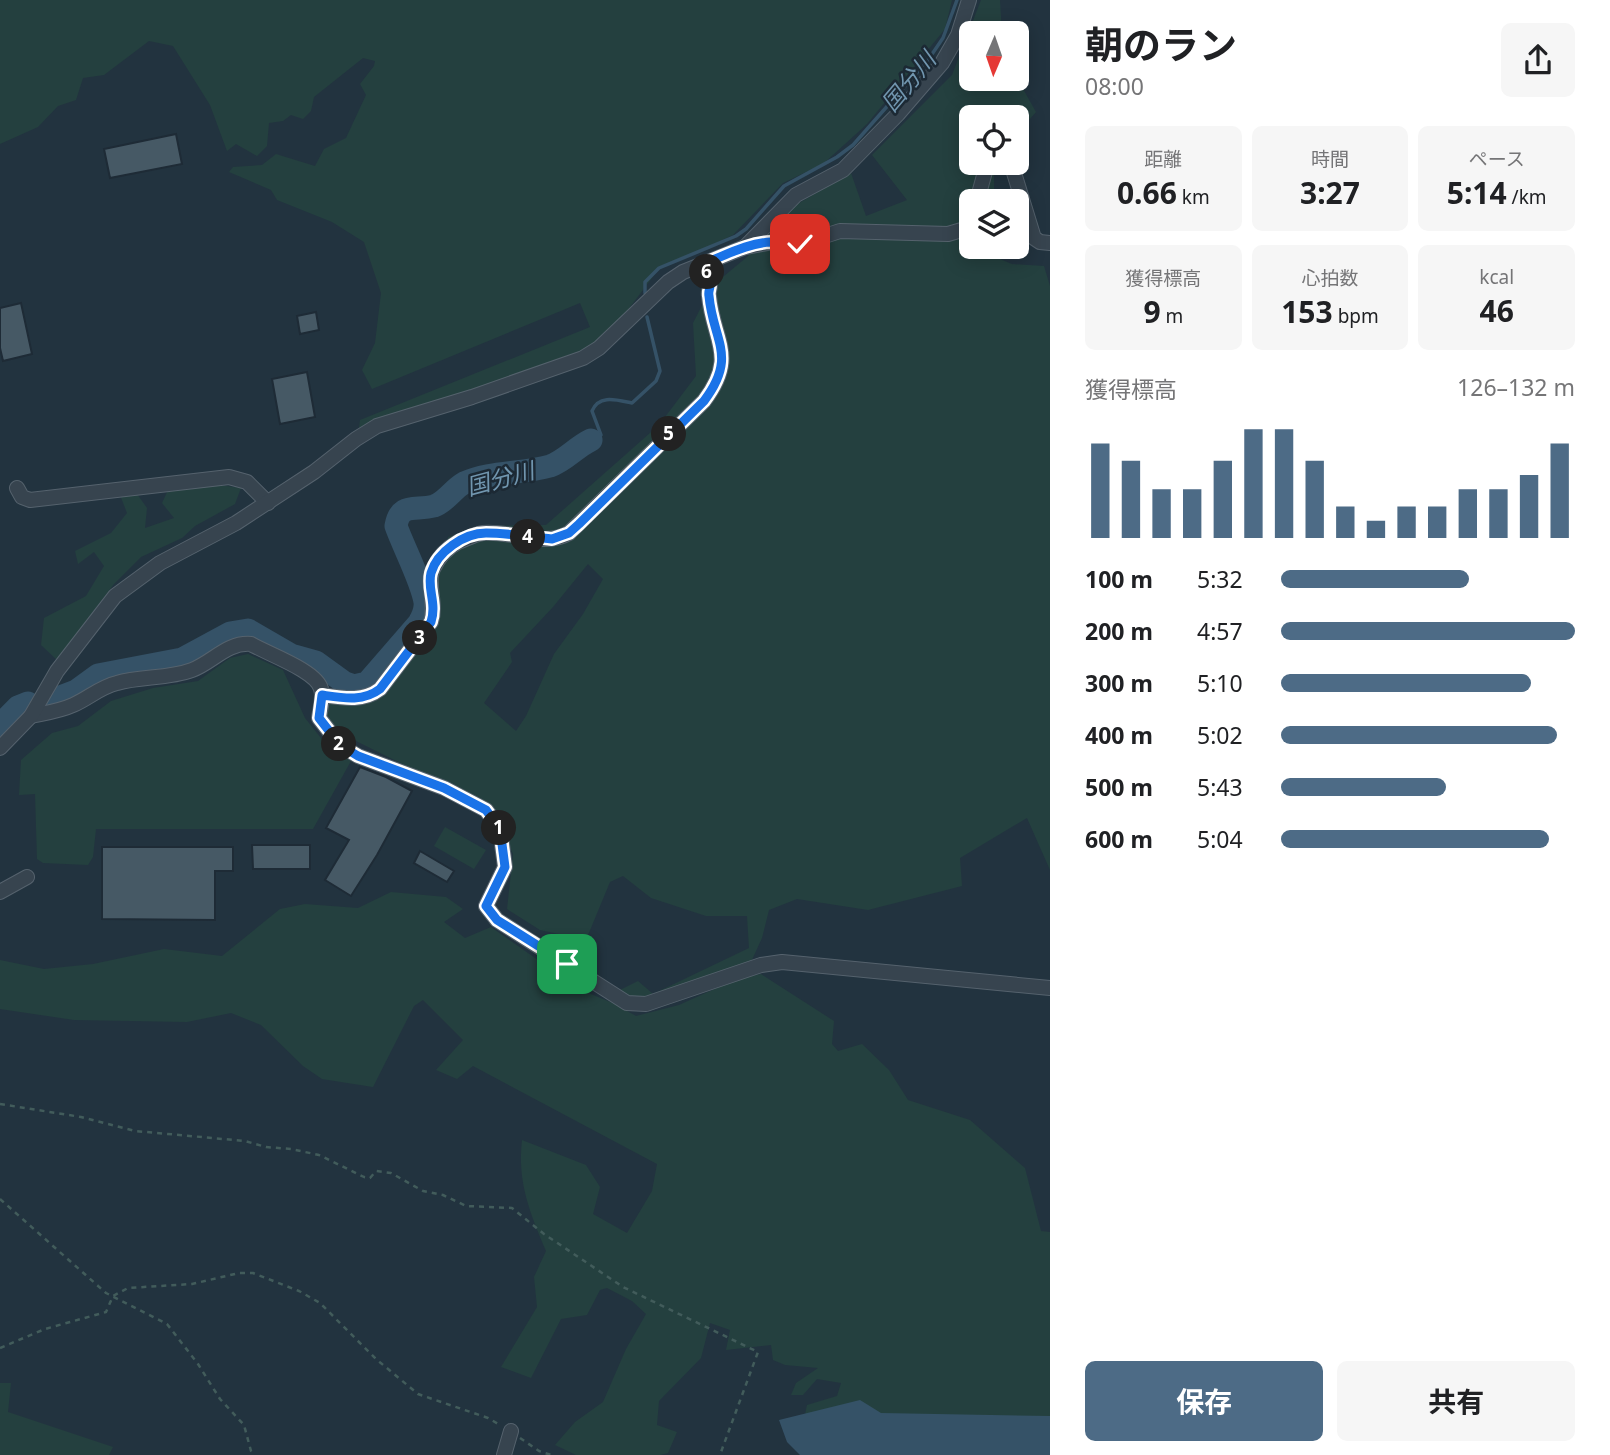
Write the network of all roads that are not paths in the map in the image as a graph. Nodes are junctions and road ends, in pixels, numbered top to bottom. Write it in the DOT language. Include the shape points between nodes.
graph roads {
  1 [pos="969,0"];
  2 [pos="1015,175"];
  3 [pos="959,231"];
  4 [pos="1050,243"];
  5 [pos="746,247"];
  6 [pos="705,263"];
  7 [pos="17,488"];
  8 [pos="268,503"];
  9 [pos="322,695"];
  10 [pos="31,716"];
  11 [pos="0,748"];
  12 [pos="27,877"];
  13 [pos="0,892"];
  14 [pos="1050,988"];
  15 [pos="512,1432"];
  16 [pos="504,1455"];
  1 -- 5 [label="street" via="958,35 942,63 898,114 843,170 796,195"];
  2 -- 4 [label="street" via="1034,238"];
  3 -- 5 [label="street" via="840,231 800,244"];
  5 -- 6 [label="street"];
  6 -- 8 [label="street" via="668,282 583,358 377,426"];
  6 -- 9 [label="street" via="722,357 719,376 704,401 569,533 552,539 483,533 451,546 431,572 435,610 431,622 380,689 358,698"];
  7 -- 8 [label="street" via="30,500 229,477 247,482"];
  8 -- 10 [label="street" via="160,563 115,596 57,671"];
  9 -- 10 [label="street" via="320,685 307,673 243,643 196,669 118,682 72,706"];
  9 -- 14 [label="street" via="319,718 340,745 486,810 500,829 505,867 486,906 497,920 627,1003 646,1004 782,962"];
  10 -- 11 [label="street"];
  12 -- 13 [label="street"];
  15 -- 16 [label="street"];
}
